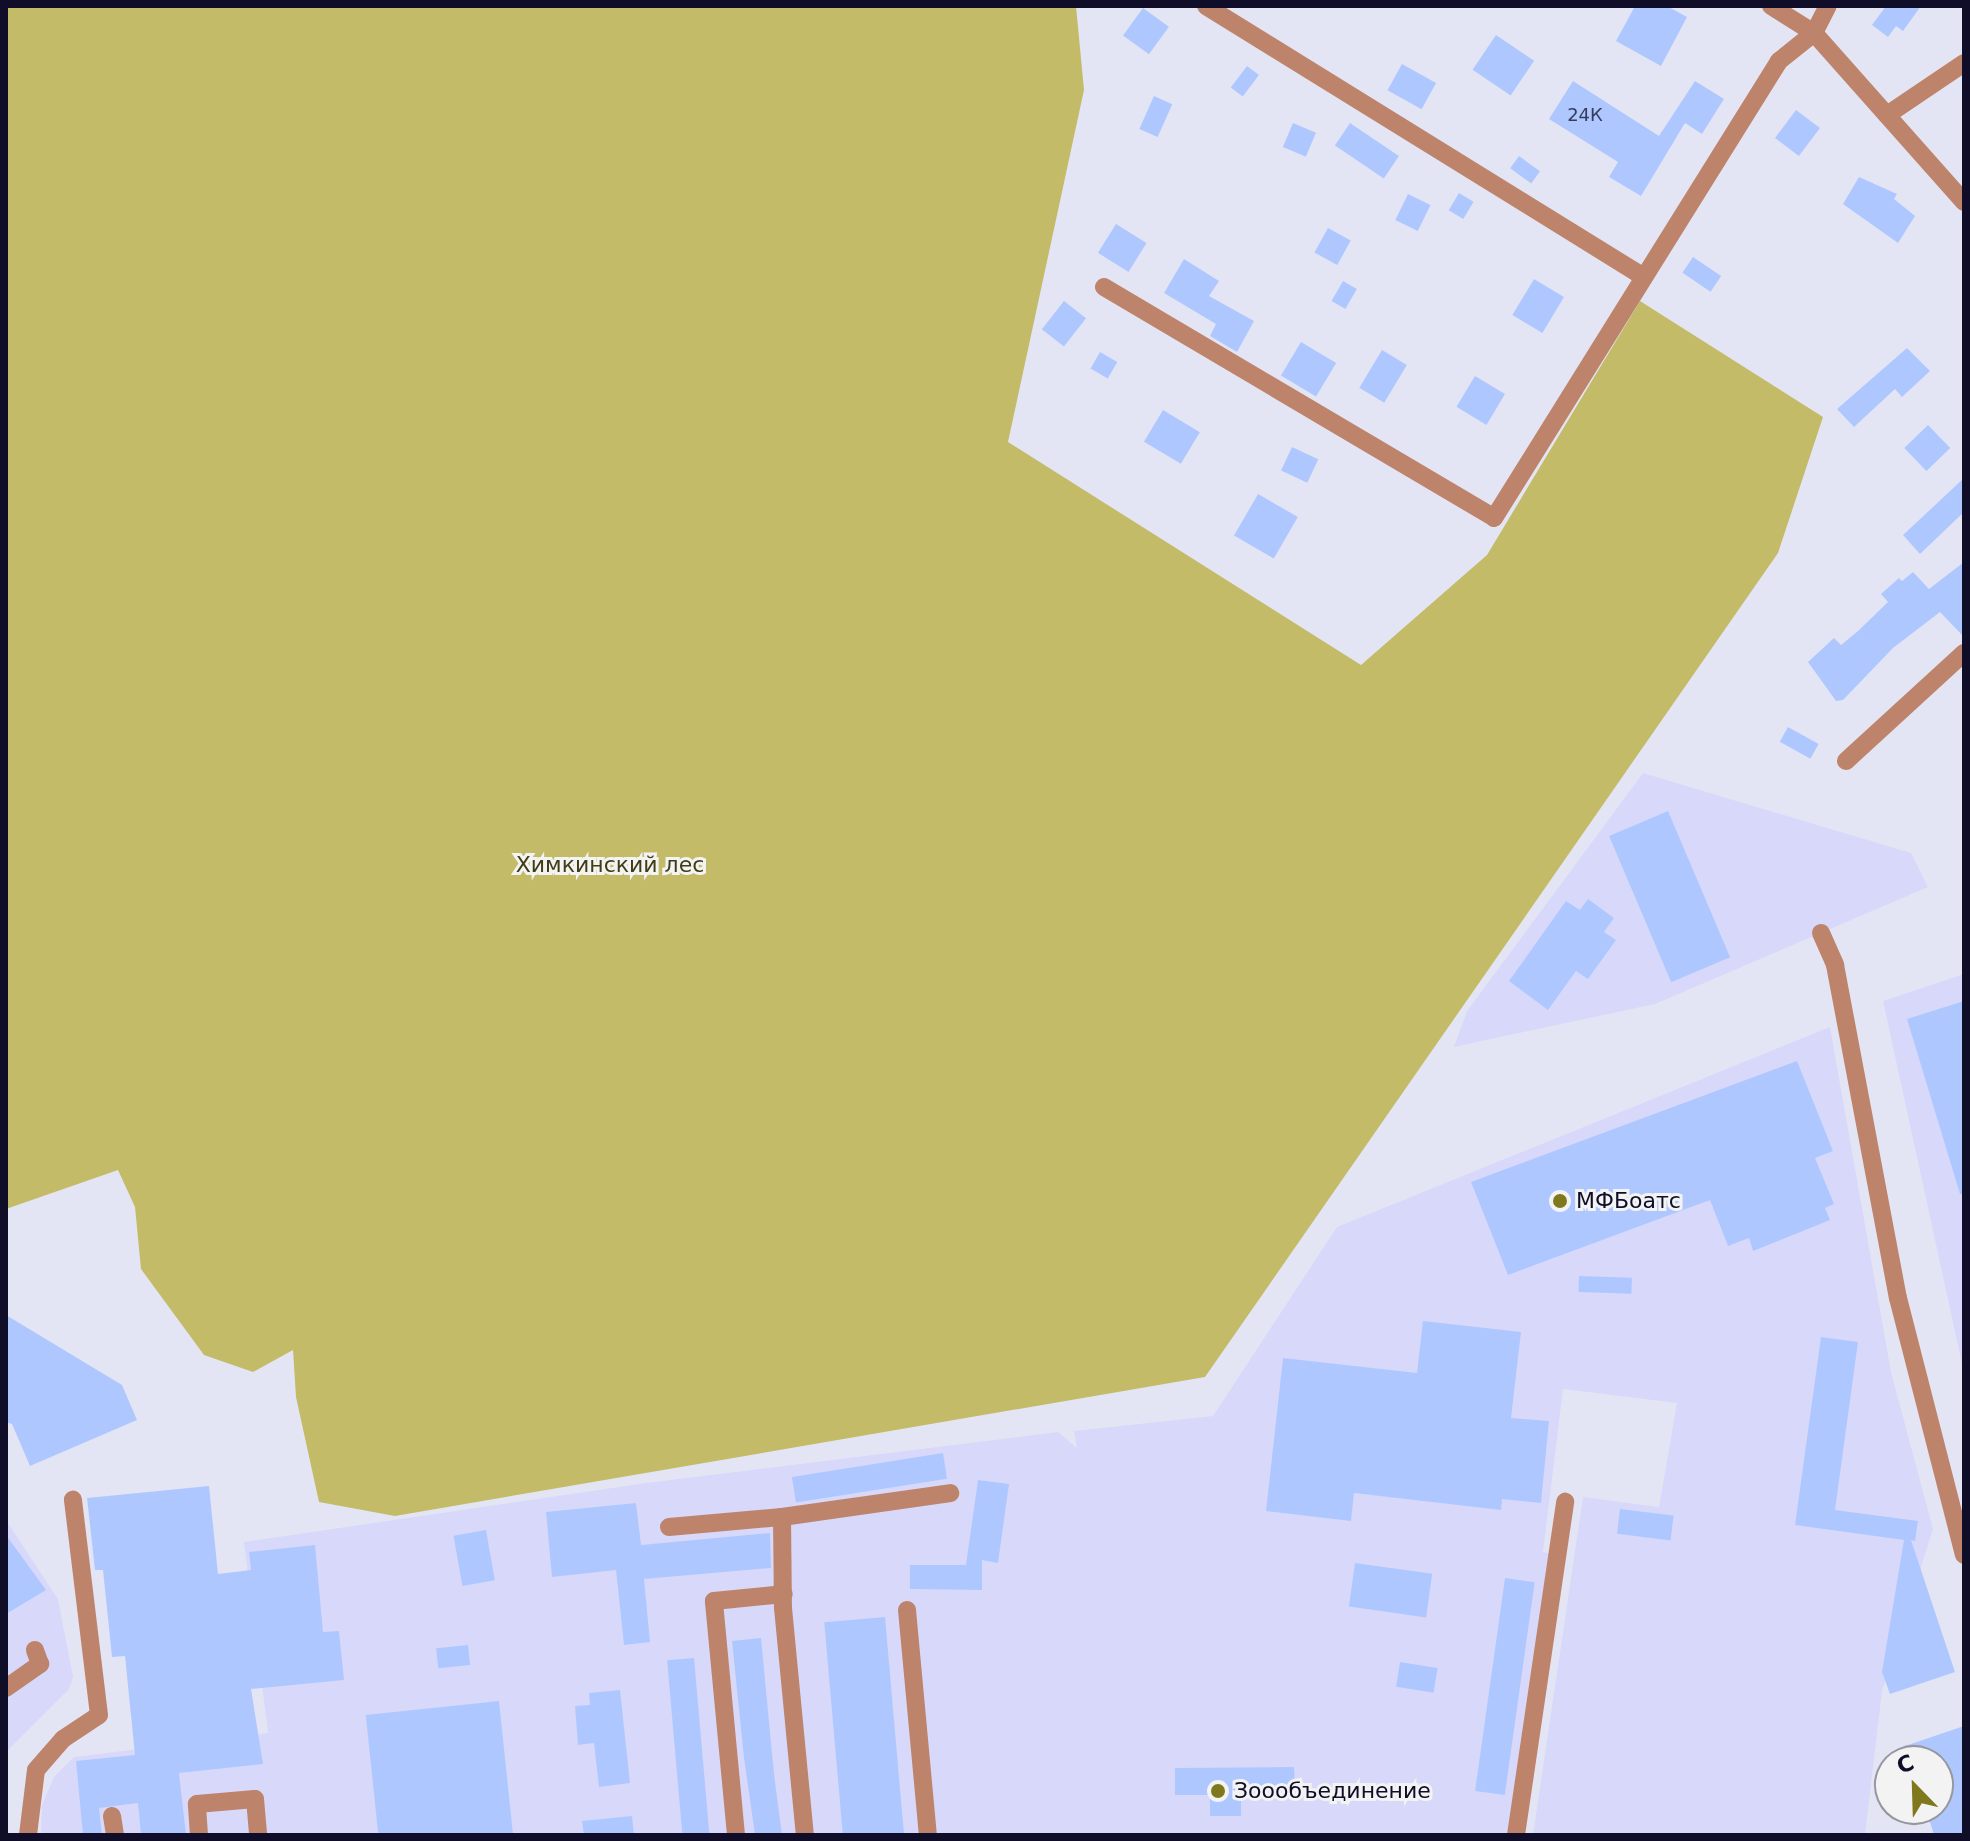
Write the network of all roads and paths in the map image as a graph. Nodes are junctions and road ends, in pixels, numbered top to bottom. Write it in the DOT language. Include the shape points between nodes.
graph roads {
  1 [pos="1206,6"];
  2 [pos="1771,6"];
  3 [pos="1828,6"];
  4 [pos="1814,33"];
  5 [pos="1964,63"];
  6 [pos="1887,115"];
  7 [pos="1964,202"];
  8 [pos="1644,277"];
  9 [pos="1104,287"];
  10 [pos="1964,653"];
  11 [pos="1846,761"];
  12 [pos="1821,933"];
  13 [pos="950,1493"];
  14 [pos="73,1500"];
  15 [pos="1565,1502"];
  16 [pos="782,1517"];
  17 [pos="669,1527"];
  18 [pos="1964,1555"];
  19 [pos="784,1594"];
  20 [pos="907,1610"];
  21 [pos="35,1650"];
  22 [pos="6,1688"];
  23 [pos="112,1816"];
  24 [pos="28,1835"];
  25 [pos="115,1835"];
  26 [pos="199,1835"];
  27 [pos="258,1835"];
  28 [pos="736,1835"];
  29 [pos="805,1835"];
  30 [pos="928,1835"];
  31 [pos="1516,1835"];
  1 -- 8 [label="street"];
  2 -- 4 [label="street"];
  3 -- 4 [label="street"];
  4 -- 6 [label="street"];
  4 -- 8 [label="street" via="1779,61"];
  5 -- 6 [label="street"];
  6 -- 7 [label="street"];
  8 -- 9 [label="street" via="1494,518"];
  10 -- 11 [label="street"];
  12 -- 18 [label="street" via="1835,965 1904,1326"];
  13 -- 16 [label="street"];
  14 -- 24 [label="street" via="99,1715 63,1739 36,1770"];
  15 -- 31 [label="street"];
  16 -- 17 [label="street"];
  16 -- 19 [label="street"];
  19 -- 28 [label="street" via="714,1601"];
  19 -- 29 [label="street"];
  20 -- 30 [label="street"];
  21 -- 22 [label="street" via="40,1664"];
  23 -- 25 [label="street"];
  26 -- 27 [label="street" via="197,1804 255,1799"];
}
